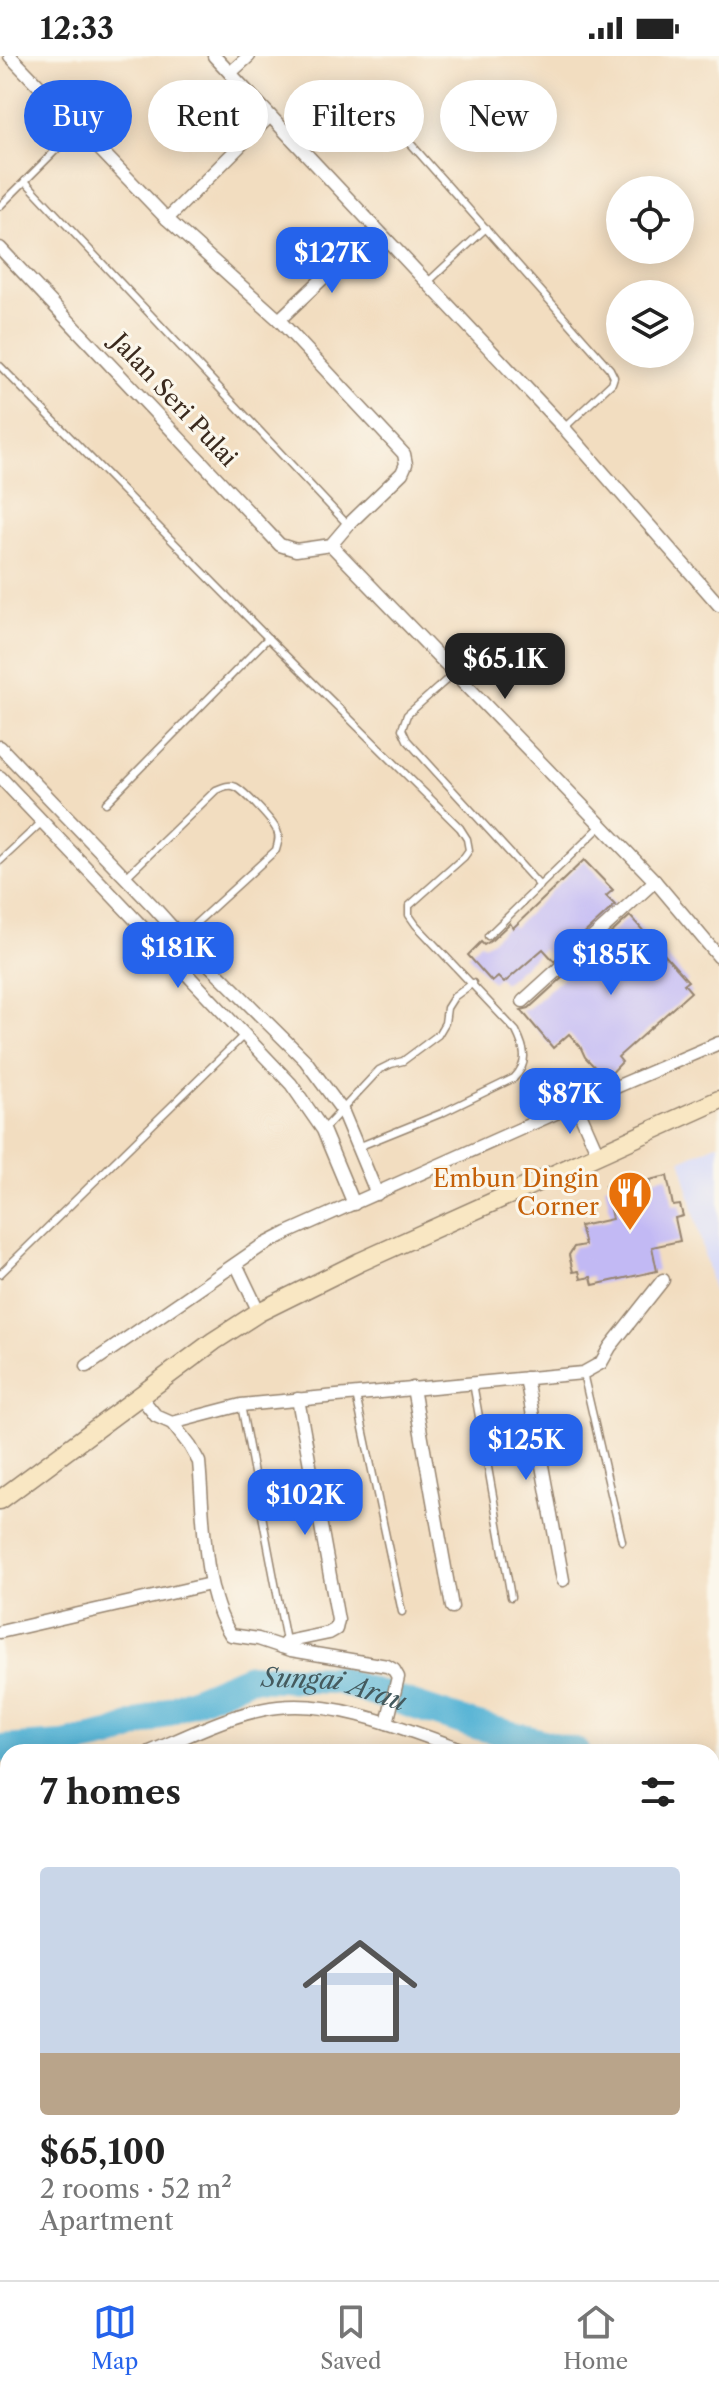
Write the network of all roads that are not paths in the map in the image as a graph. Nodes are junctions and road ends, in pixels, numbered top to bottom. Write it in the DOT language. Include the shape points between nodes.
graph roads {
  1 [pos="10,56"];
  2 [pos="214,56"];
  3 [pos="249,56"];
  4 [pos="230,73"];
  5 [pos="33,80"];
  6 [pos="270,116"];
  7 [pos="284,131"];
  8 [pos="54,152"];
  9 [pos="101,152"];
  10 [pos="303,152"];
  11 [pos="418,152"];
  12 [pos="25,181"];
  13 [pos="0,206"];
  14 [pos="167,219"];
  15 [pos="486,228"];
  16 [pos="360,243"];
  17 [pos="0,248"];
  18 [pos="427,283"];
  19 [pos="279,320"];
  20 [pos="0,366"];
  21 [pos="564,428"];
  22 [pos="348,525"];
  23 [pos="331,545"];
  24 [pos="719,605"];
  25 [pos="268,638"];
  26 [pos="453,674"];
  27 [pos="0,747"];
  28 [pos="0,777"];
  29 [pos="106,803"];
  30 [pos="42,822"];
  31 [pos="601,826"];
  32 [pos="0,861"];
  33 [pos="126,877"];
  34 [pos="655,881"];
  35 [pos="540,886"];
  36 [pos="488,936"];
  37 [pos="181,937"];
  38 [pos="719,957"];
  39 [pos="473,983"];
  40 [pos="523,1001"];
  41 [pos="245,1034"];
  42 [pos="719,1043"];
  43 [pos="719,1100"];
  44 [pos="576,1104"];
  45 [pos="342,1110"];
  46 [pos="323,1130"];
  47 [pos="358,1147"];
  48 [pos="598,1154"];
  49 [pos="377,1194"];
  50 [pos="354,1204"];
  51 [pos="236,1264"];
  52 [pos="0,1274"];
  53 [pos="663,1280"];
  54 [pos="259,1312"];
  55 [pos="87,1366"];
  56 [pos="583,1373"];
  57 [pos="526,1378"];
  58 [pos="473,1383"];
  59 [pos="413,1388"];
  60 [pos="356,1395"];
  61 [pos="140,1396"];
  62 [pos="298,1399"];
  63 [pos="241,1405"];
  64 [pos="172,1423"];
  65 [pos="0,1500"];
  66 [pos="622,1541"];
  67 [pos="563,1580"];
  68 [pos="210,1584"];
  69 [pos="511,1597"];
  70 [pos="452,1607"];
  71 [pos="402,1612"];
  72 [pos="0,1632"];
  73 [pos="284,1644"];
  74 [pos="388,1719"];
  75 [pos="168,1744"];
  76 [pos="449,1744"];
  1 -- 5 [label="street"];
  2 -- 4 [label="street"];
  3 -- 4 [label="street"];
  4 -- 6 [label="street"];
  6 -- 7 [label="street"];
  6 -- 14 [label="street"];
  8 -- 12 [label="lane"];
  9 -- 14 [label="street"];
  10 -- 18 [label="street"];
  11 -- 15 [label="lane"];
  12 -- 13 [label="lane"];
  12 -- 22 [label="lane"];
  14 -- 19 [label="street"];
  15 -- 18 [label="lane"];
  15 -- 21 [label="lane" via="614,377"];
  16 -- 19 [label="street"];
  17 -- 23 [label="street, Jalan Seri Pulai" via="280,545 296,550"];
  18 -- 21 [label="street"];
  19 -- 22 [label="street" via="404,454 402,473"];
  20 -- 25 [label="lane"];
  21 -- 24 [label="street"];
  22 -- 23 [label="street"];
  23 -- 26 [label="street"];
  25 -- 29 [label="lane"];
  25 -- 39 [label="lane" via="467,839 464,857 409,906 409,915"];
  26 -- 31 [label="street"];
  26 -- 35 [label="lane" via="407,715 402,729"];
  27 -- 33 [label="street"];
  28 -- 30 [label="street"];
  30 -- 32 [label="lane"];
  30 -- 41 [label="street"];
  31 -- 34 [label="street"];
  31 -- 35 [label="lane"];
  33 -- 37 [label="street"];
  33 -- 37 [label="lane" via="216,790 228,785 271,822 278,832 276,850"];
  34 -- 38 [label="street"];
  34 -- 40 [label="street"];
  35 -- 36 [label="lane"];
  37 -- 45 [label="street" via="305,1060"];
  39 -- 45 [label="lane" via="454,997 438,1035 403,1061 379,1070"];
  39 -- 47 [label="lane" via="516,1031 523,1045 522,1070 442,1113"];
  41 -- 46 [label="street" via="291,1084"];
  41 -- 52 [label="lane"];
  42 -- 44 [label="street"];
  43 -- 48 [label="main road"];
  44 -- 48 [label="street"];
  44 -- 49 [label="street"];
  45 -- 46 [label="lane"];
  45 -- 47 [label="street"];
  46 -- 50 [label="street"];
  47 -- 49 [label="street"];
  48 -- 54 [label="main road"];
  49 -- 50 [label="street"];
  50 -- 51 [label="street" via="287,1233"];
  51 -- 54 [label="street"];
  51 -- 55 [label="street"];
  53 -- 56 [label="street" via="601,1363"];
  54 -- 61 [label="main road"];
  56 -- 57 [label="street"];
  56 -- 66 [label="lane"];
  57 -- 58 [label="street"];
  57 -- 67 [label="street"];
  58 -- 59 [label="street"];
  58 -- 69 [label="lane"];
  59 -- 60 [label="street"];
  59 -- 70 [label="street"];
  60 -- 62 [label="street"];
  60 -- 71 [label="lane"];
  61 -- 64 [label="street" via="156,1416"];
  61 -- 65 [label="main road"];
  62 -- 63 [label="street"];
  62 -- 73 [label="street" via="338,1620 329,1633"];
  63 -- 64 [label="street"];
  63 -- 73 [label="lane"];
  64 -- 68 [label="street" via="199,1462"];
  68 -- 72 [label="street"];
  68 -- 73 [label="street" via="231,1635"];
  73 -- 74 [label="street" via="291,1650 394,1670 398,1677"];
  74 -- 75 [label="street" via="279,1707"];
  74 -- 76 [label="street"];
}
